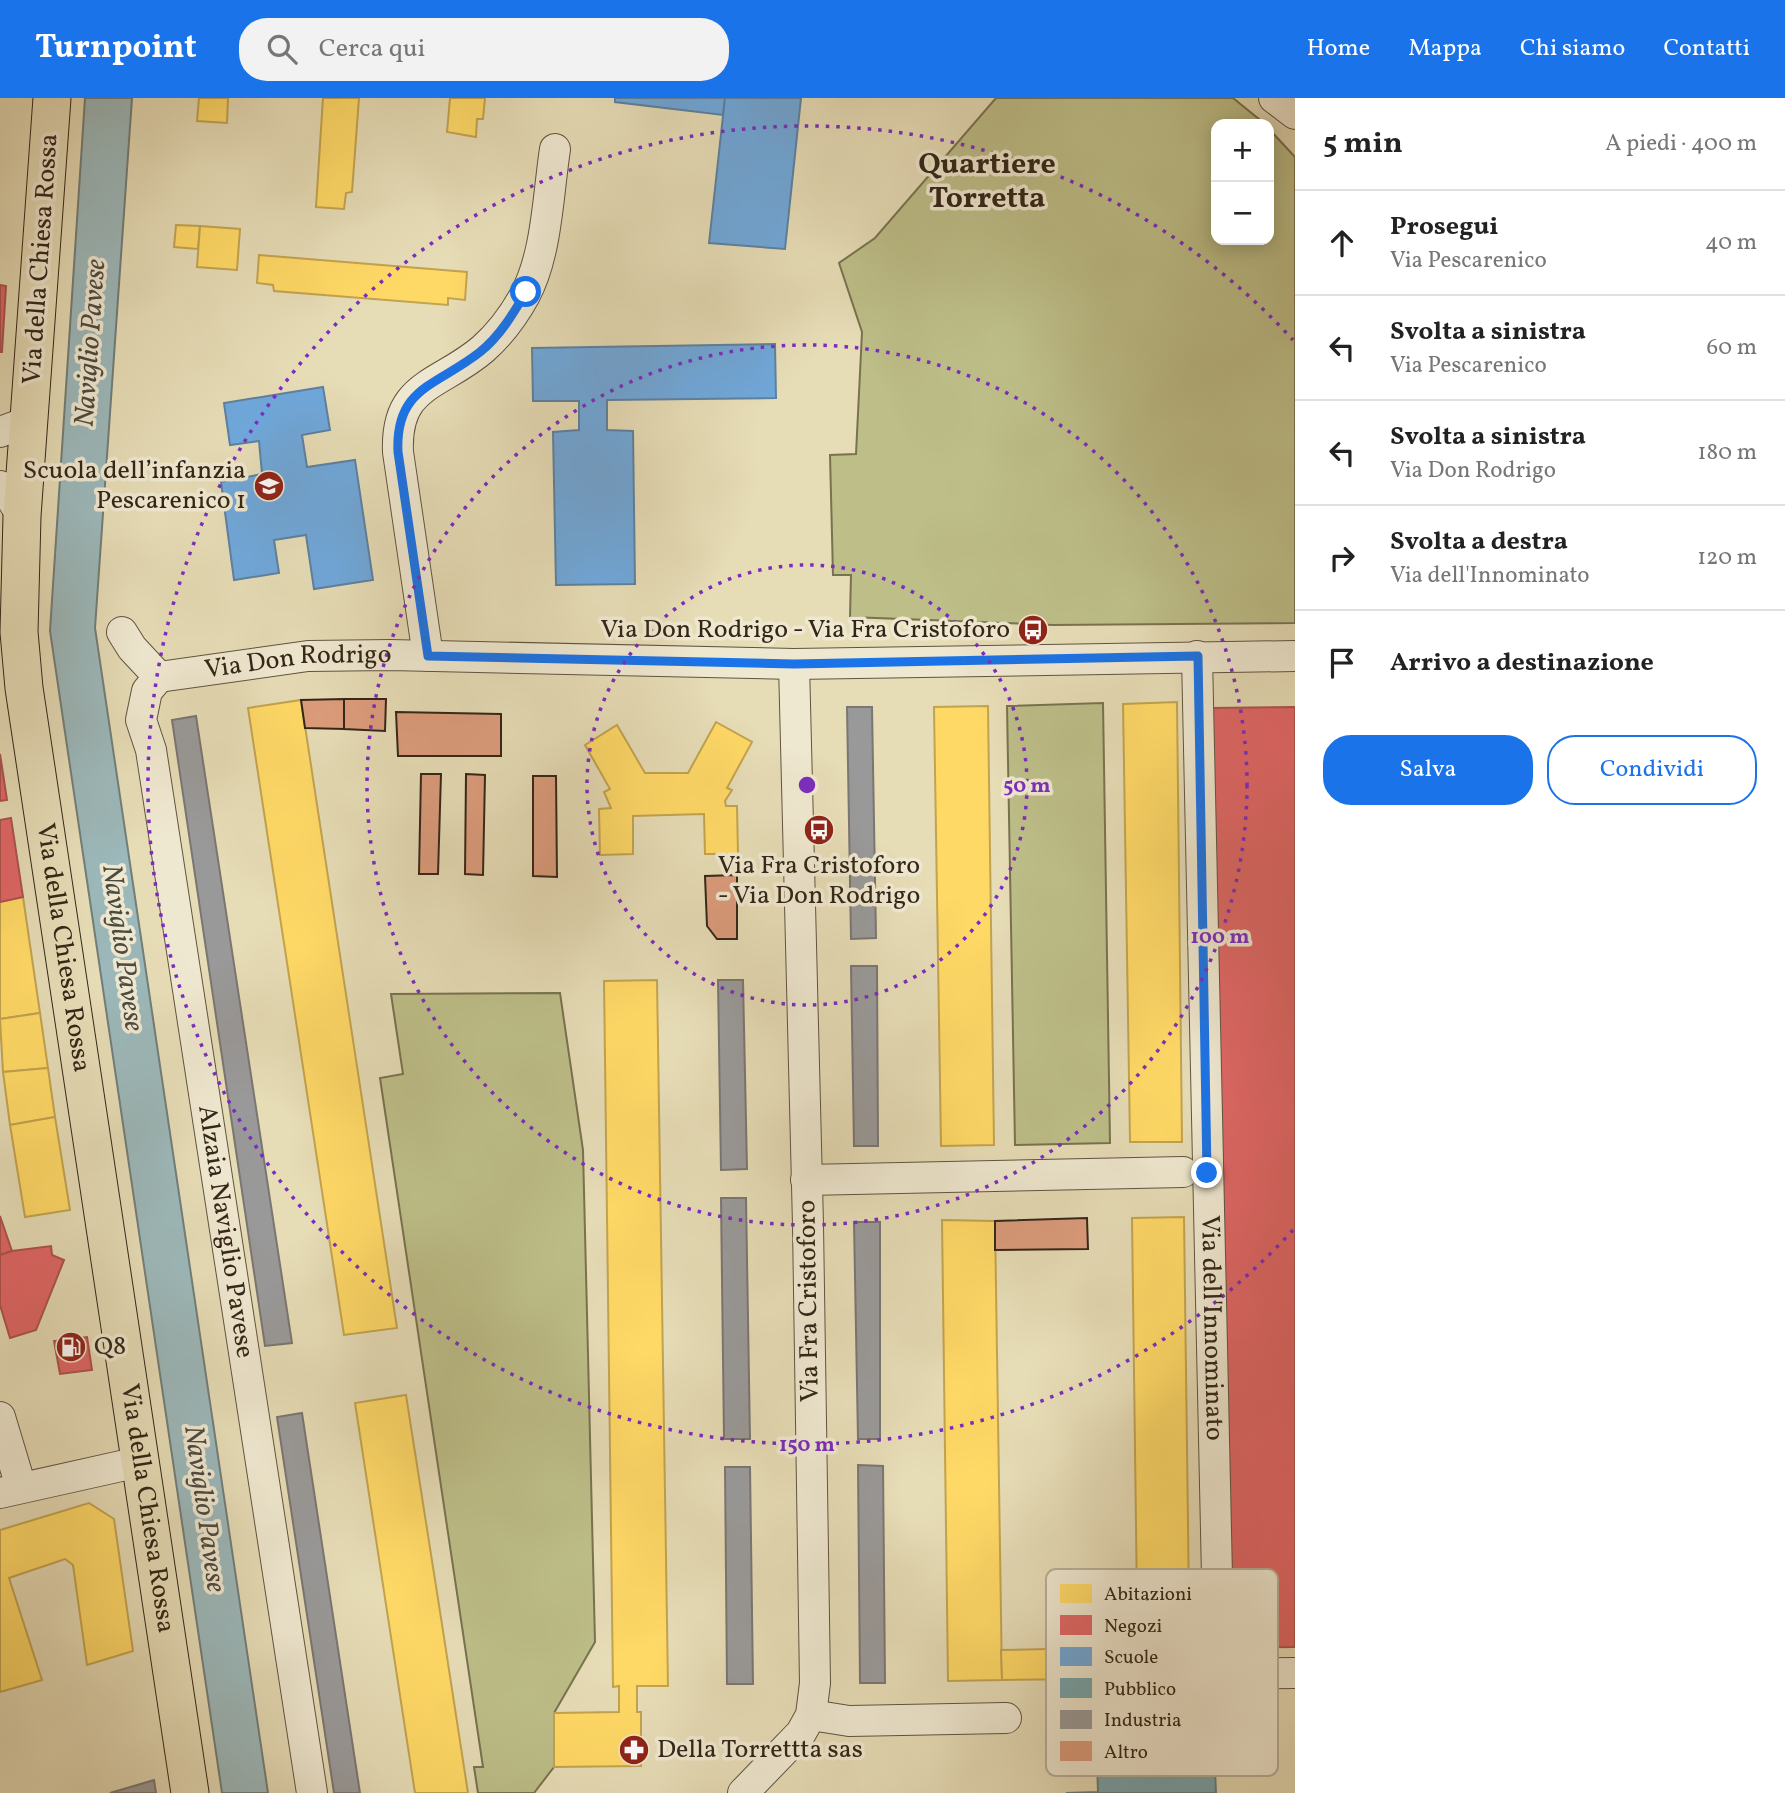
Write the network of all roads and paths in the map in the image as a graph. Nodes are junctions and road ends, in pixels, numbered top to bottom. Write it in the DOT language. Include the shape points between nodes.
graph roads {
  1 [pos="52,98"];
  2 [pos="1274,98"];
  3 [pos="1295,114"];
  4 [pos="555,149"];
  5 [pos="15,426"];
  6 [pos="0,486"];
  7 [pos="22,516"];
  8 [pos="122,632"];
  9 [pos="428,656"];
  10 [pos="1198,656"];
  11 [pos="1295,656"];
  12 [pos="794,664"];
  13 [pos="159,677"];
  14 [pos="1183,1172"];
  15 [pos="806,1180"];
  16 [pos="0,1417"];
  17 [pos="139,1462"];
  18 [pos="10,1490"];
  19 [pos="1217,1569"];
  20 [pos="811,1715"];
  21 [pos="1006,1718"];
  22 [pos="190,1793"];
  23 [pos="312,1793"];
  24 [pos="743,1793"];
  1 -- 5 [label="main road, Via della Chiesa Rossa"];
  2 -- 3 [label="street"];
  4 -- 9 [label="street" via="540,254 526,292 482,350 409,400 401,414 398,452"];
  5 -- 7 [label="main road, Via della Chiesa Rossa"];
  6 -- 7 [label="street"];
  7 -- 17 [label="main road, Via della Chiesa Rossa" via="19,632 24,688"];
  8 -- 13 [label="street"];
  9 -- 12 [label="street, Via Don Rodrigo"];
  9 -- 13 [label="street, Via Don Rodrigo" via="308,656"];
  10 -- 11 [label="street, Via Don Rodrigo"];
  10 -- 12 [label="street, Via Don Rodrigo"];
  10 -- 19 [label="street, Via dell'Innominato"];
  12 -- 15 [label="street, Via Fra Cristoforo"];
  13 -- 23 [label="street, Alzaia Naviglio Pavese" via="147,691 141,720 151,750"];
  14 -- 15 [label="street, Via Fra Cristoforo"];
  15 -- 20 [label="street, Via Fra Cristoforo" via="815,1683"];
  16 -- 18 [label="street"];
  17 -- 18 [label="street"];
  17 -- 22 [label="main road, Via della Chiesa Rossa"];
  20 -- 21 [label="street" via="849,1721"];
  20 -- 24 [label="street, Via Fra Cristoforo" via="801,1733"];
}
